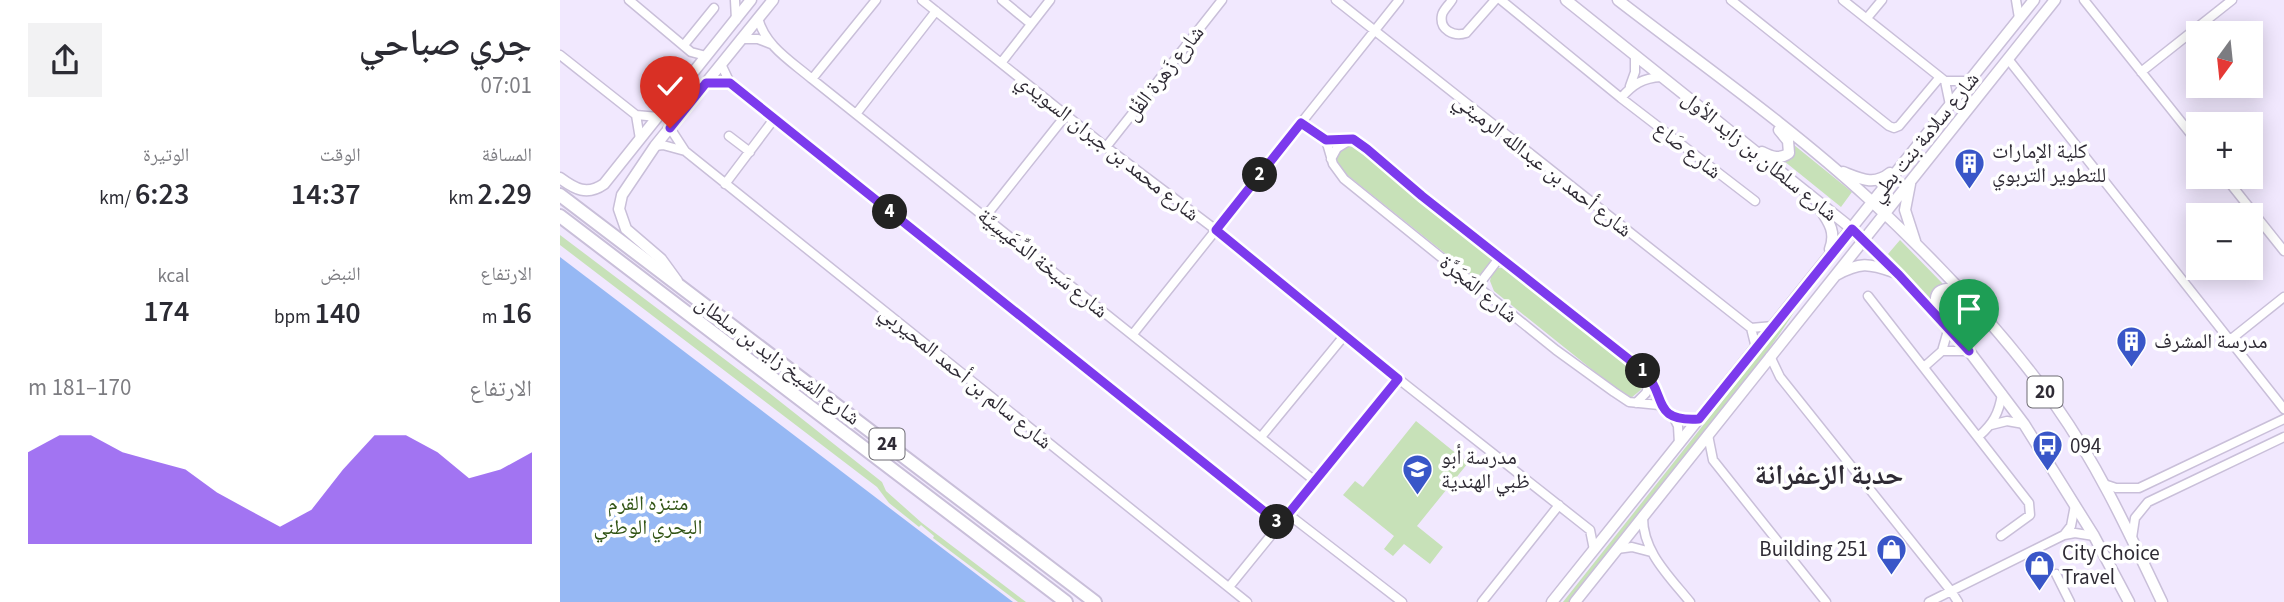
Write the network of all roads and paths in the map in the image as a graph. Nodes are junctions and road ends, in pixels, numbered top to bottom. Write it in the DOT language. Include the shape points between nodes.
graph roads {
  1 [pos="629,0"];
  2 [pos="735,0"];
  3 [pos="751,0"];
  4 [pos="773,0"];
  5 [pos="876,0"];
  6 [pos="922,0"];
  7 [pos="1002,0"];
  8 [pos="1050,0"];
  9 [pos="1222,0"];
  10 [pos="1336,0"];
  11 [pos="1399,0"];
  12 [pos="1452,0"];
  13 [pos="1495,0"];
  14 [pos="1501,0"];
  15 [pos="1566,0"];
  16 [pos="1619,0"];
  17 [pos="1731,0"];
  18 [pos="1843,0"];
  19 [pos="1882,0"];
  20 [pos="2015,0"];
  21 [pos="2034,0"];
  22 [pos="2055,0"];
  23 [pos="2232,0"];
  24 [pos="2087,1"];
  25 [pos="714,8"];
  26 [pos="936,11"];
  27 [pos="758,18"];
  28 [pos="1867,18"];
  29 [pos="2019,18"];
  30 [pos="736,20"];
  31 [pos="1031,24"];
  32 [pos="1374,31"];
  33 [pos="741,39"];
  34 [pos="771,44"];
  35 [pos="684,45"];
  36 [pos="691,52"];
  37 [pos="560,55"];
  38 [pos="1635,55"];
  39 [pos="706,57"];
  40 [pos="2008,59"];
  41 [pos="1001,63"];
  42 [pos="721,64"];
  43 [pos="698,67"];
  44 [pos="2141,72"];
  45 [pos="1661,77"];
  46 [pos="812,79"];
  47 [pos="1942,79"];
  48 [pos="1969,81"];
  49 [pos="706,83"];
  50 [pos="730,83"];
  51 [pos="1630,88"];
  52 [pos="1621,98"];
  53 [pos="1950,105"];
  54 [pos="1761,111"];
  55 [pos="856,114"];
  56 [pos="636,115"];
  57 [pos="1066,115"];
  58 [pos="658,117"];
  59 [pos="774,119"];
  60 [pos="1301,123"];
  61 [pos="670,128"];
  62 [pos="2186,128"];
  63 [pos="729,136"];
  64 [pos="1353,139"];
  65 [pos="640,140"];
  66 [pos="1326,140"];
  67 [pos="655,146"];
  68 [pos="1106,146"];
  69 [pos="1752,148"];
  70 [pos="685,151"];
  71 [pos="750,152"];
  72 [pos="1331,159"];
  73 [pos="1907,159"];
  74 [pos="1832,167"];
  75 [pos="618,169"];
  76 [pos="560,178"];
  77 [pos="633,178"];
  78 [pos="1910,181"];
  79 [pos="725,184"];
  80 [pos="2235,189"];
  81 [pos="560,194"];
  82 [pos="1814,200"];
  83 [pos="1755,201"];
  84 [pos="1872,202"];
  85 [pos="1885,214"];
  86 [pos="560,216"];
  87 [pos="985,217"];
  88 [pos="1852,229"];
  89 [pos="1216,230"];
  90 [pos="1862,240"];
  91 [pos="1917,244"];
  92 [pos="2284,251"];
  93 [pos="1500,257"];
  94 [pos="1825,260"];
  95 [pos="1899,275"];
  96 [pos="1832,277"];
  97 [pos="679,285"];
  98 [pos="1477,287"];
  99 [pos="1868,296"];
  100 [pos="2284,297"];
  101 [pos="1977,310"];
  102 [pos="1946,323"];
  103 [pos="1773,326"];
  104 [pos="1751,328"];
  105 [pos="1133,334"];
  106 [pos="1344,336"];
  107 [pos="2230,340"];
  108 [pos="1756,348"];
  109 [pos="1942,351"];
  110 [pos="1969,351"];
  111 [pos="1770,356"];
  112 [pos="1924,367"];
  113 [pos="1755,374"];
  114 [pos="1780,377"];
  115 [pos="1398,379"];
  116 [pos="1651,379"];
  117 [pos="2002,394"];
  118 [pos="1636,403"];
  119 [pos="1659,405"];
  120 [pos="2284,409"];
  121 [pos="1674,418"];
  122 [pos="1699,419"];
  123 [pos="2284,419"];
  124 [pos="2024,424"];
  125 [pos="1991,425"];
  126 [pos="1708,435"];
  127 [pos="1979,436"];
  128 [pos="1261,437"];
  129 [pos="2284,437"];
  130 [pos="1679,444"];
  131 [pos="1690,456"];
  132 [pos="1713,460"];
  133 [pos="2167,475"];
  134 [pos="1315,481"];
  135 [pos="2105,484"];
  136 [pos="2175,489"];
  137 [pos="1559,505"];
  138 [pos="2075,505"];
  139 [pos="1288,514"];
  140 [pos="1643,516"];
  141 [pos="1280,524"];
  142 [pos="1612,527"];
  143 [pos="1590,530"];
  144 [pos="2000,536"];
  145 [pos="2064,536"];
  146 [pos="2094,536"];
  147 [pos="2132,538"];
  148 [pos="1617,549"];
  149 [pos="1594,550"];
  150 [pos="1651,552"];
  151 [pos="2056,575"];
  152 [pos="1229,587"];
  153 [pos="1951,591"];
  154 [pos="1066,602"];
  155 [pos="1096,602"];
  156 [pos="1247,602"];
  157 [pos="1402,602"];
  158 [pos="1482,602"];
  159 [pos="1552,602"];
  160 [pos="1575,602"];
  161 [pos="1690,602"];
  162 [pos="1826,602"];
  163 [pos="1929,602"];
  164 [pos="1958,602"];
  165 [pos="2070,602"];
  166 [pos="2129,602"];
  167 [pos="2162,602"];
  1 -- 35 [label="street"];
  2 -- 30 [label="street"];
  3 -- 30 [label="main road"];
  4 -- 27 [label="main road"];
  5 -- 46 [label="street"];
  6 -- 26 [label="street, شارع محمد بن جبران السويدي"];
  7 -- 31 [label="street"];
  8 -- 31 [label="street"];
  9 -- 68 [label="street, شارع زَهرة الفُل"];
  10 -- 32 [label="street, شارع أحمد بن عبدالله الرميثي"];
  11 -- 32 [label="street"];
  12 -- 13 [label="street" via="1443,12 1443,23 1450,33 1461,35"];
  14 -- 52 [label="street, شارع صَاع"];
  15 -- 38 [label="main road, شارع سلطان بن زايد الأول / 20"];
  16 -- 54 [label="main road, شارع سلطان بن زايد الأول / 20"];
  17 -- 47 [label="street" via="1894,128"];
  18 -- 28 [label="street"];
  19 -- 28 [label="street"];
  20 -- 29 [label="street"];
  21 -- 29 [label="main road, شارع سلامة بنت بطي"];
  22 -- 40 [label="main road, شارع سلامة بنت بطي"];
  23 -- 44 [label="street"];
  24 -- 44 [label="street"];
  25 -- 35 [label="street"];
  26 -- 41 [label="street, شارع محمد بن جبران السويدي"];
  26 -- 55 [label="street"];
  27 -- 33 [label="main road"];
  27 -- 34 [label="street, شارع سَبخة الدِّعَيسِيَّة"];
  28 -- 47 [label="street"];
  29 -- 48 [label="main road, شارع سلامة بنت بطي"];
  30 -- 39 [label="main road"];
  31 -- 41 [label="street"];
  32 -- 60 [label="street"];
  32 -- 104 [label="street, شارع أحمد بن عبدالله الرميثي"];
  33 -- 34 [label="street"];
  33 -- 42 [label="main road"];
  34 -- 46 [label="street, شارع سَبخة الدِّعَيسِيَّة"];
  35 -- 36 [label="street"];
  36 -- 39 [label="street"];
  36 -- 43 [label="street"];
  37 -- 56 [label="street"];
  38 -- 45 [label="main road, شارع سلطان بن زايد الأول / 20"];
  38 -- 51 [label="street"];
  39 -- 43 [label="main road"];
  40 -- 78 [label="main road, شارع سلامة بنت بطي"];
  40 -- 107 [label="street"];
  41 -- 57 [label="street, شارع محمد بن جبران السويدي"];
  42 -- 49 [label="main road"];
  42 -- 50 [label="street"];
  43 -- 58 [label="main road"];
  44 -- 62 [label="street"];
  45 -- 51 [label="street" via="1643,79"];
  45 -- 69 [label="main road, شارع سلطان بن زايد الأول / 20"];
  46 -- 55 [label="street, شارع سَبخة الدِّعَيسِيَّة"];
  47 -- 48 [label="street"];
  47 -- 53 [label="street"];
  48 -- 53 [label="main road, شارع سلامة بنت بطي"];
  49 -- 50 [label="street"];
  49 -- 61 [label="main road"];
  50 -- 59 [label="street"];
  51 -- 52 [label="street"];
  52 -- 83 [label="street, شارع صَاع"];
  53 -- 73 [label="main road, شارع سلامة بنت بطي"];
  54 -- 69 [label="main road" via="1788,141 1789,153 1776,157"];
  54 -- 74 [label="main road, شارع سلطان بن زايد الأول / 20"];
  55 -- 87 [label="street, شارع سَبخة الدِّعَيسِيَّة"];
  56 -- 58 [label="street"];
  56 -- 65 [label="street"];
  57 -- 68 [label="street, شارع محمد بن جبران السويدي"];
  57 -- 87 [label="street"];
  58 -- 65 [label="main road"];
  59 -- 71 [label="street"];
  59 -- 141 [label="street"];
  60 -- 66 [label="street"];
  60 -- 89 [label="street"];
  61 -- 67 [label="main road"];
  61 -- 70 [label="street, شارع سالم بن أحمد المحيربي"];
  63 -- 71 [label="street"];
  64 -- 66 [label="street"];
  64 -- 72 [label="street" via="1340,145"];
  64 -- 93 [label="street, شارع المَجَرَّة"];
  65 -- 75 [label="main road"];
  66 -- 72 [label="street, شارع المَجَرَّة"];
  67 -- 70 [label="street"];
  67 -- 77 [label="main road"];
  68 -- 89 [label="street, شارع محمد بن جبران السويدي"];
  69 -- 82 [label="main road, شارع سلطان بن زايد الأول / 20"];
  70 -- 79 [label="street, شارع سالم بن أحمد المحيربي"];
  71 -- 79 [label="street"];
  72 -- 98 [label="street, شارع المَجَرَّة" via="1345,179"];
  73 -- 74 [label="main road" via="1872,182"];
  73 -- 84 [label="main road, شارع سلامة بنت بطي"];
  74 -- 84 [label="main road, شارع سلطان بن زايد الأول / 20"];
  75 -- 76 [label="main road" via="601,187 589,191"];
  75 -- 77 [label="main road" via="625,178"];
  77 -- 97 [label="main road" via="620,202 622,223 665,263"];
  78 -- 85 [label="main road, شارع سلامة بنت بطي"];
  78 -- 91 [label="main road" via="1905,210"];
  79 -- 152 [label="street, شارع سالم بن أحمد المحيربي"];
  80 -- 92 [label="street"];
  81 -- 97 [label="highway, شارع الشيخ زايد بن سلطان / 24"];
  82 -- 88 [label="main road, شارع سلطان بن زايد الأول / 20"];
  82 -- 94 [label="main road" via="1834,235"];
  84 -- 85 [label="main road, شارع سلطان بن زايد الأول / 20"];
  84 -- 88 [label="main road, شارع سلامة بنت بطي"];
  85 -- 90 [label="main road, شارع سلامة بنت بطي"];
  85 -- 91 [label="main road, شارع سلطان بن زايد الأول / 20"];
  86 -- 154 [label="highway, شارع الشيخ زايد بن سلطان / 24"];
  87 -- 105 [label="street, شارع سَبخة الدِّعَيسِيَّة"];
  88 -- 90 [label="main road, شارع سلطان بن زايد الأول / 20"];
  88 -- 94 [label="main road, شارع سلامة بنت بطي"];
  89 -- 105 [label="street"];
  89 -- 106 [label="street, شارع محمد بن جبران السويدي"];
  90 -- 95 [label="main road, شارع سلطان بن زايد الأول / 20"];
  90 -- 96 [label="main road, شارع سلامة بنت بطي"];
  91 -- 101 [label="main road, شارع سلطان بن زايد الأول / 20"];
  93 -- 98 [label="street"];
  93 -- 116 [label="street, شارع المَجَرَّة"];
  94 -- 103 [label="main road, شارع سلامة بنت بطي"];
  95 -- 96 [label="main road" via="1863,264"];
  95 -- 102 [label="main road, شارع سلطان بن زايد الأول / 20"];
  96 -- 111 [label="main road, شارع سلامة بنت بطي"];
  97 -- 155 [label="highway, شارع الشيخ زايد بن سلطان / 24"];
  98 -- 118 [label="street, شارع المَجَرَّة" via="1564,356"];
  99 -- 112 [label="street"];
  100 -- 107 [label="street"];
  101 -- 102 [label="main road" via="1953,292 1941,290 1935,301"];
  101 -- 135 [label="main road, شارع سلطان بن زايد الأول / 20" via="2056,407"];
  102 -- 109 [label="street"];
  102 -- 110 [label="main road, شارع سلطان بن زايد الأول / 20"];
  103 -- 104 [label="street"];
  103 -- 108 [label="main road, شارع سلامة بنت بطي"];
  104 -- 108 [label="street"];
  105 -- 128 [label="street, شارع سَبخة الدِّعَيسِيَّة"];
  106 -- 115 [label="street, شارع محمد بن جبران السويدي"];
  106 -- 128 [label="street"];
  107 -- 120 [label="street"];
  108 -- 122 [label="main road, شارع سلامة بنت بطي"];
  109 -- 110 [label="street"];
  109 -- 112 [label="street"];
  110 -- 117 [label="main road, شارع سلطان بن زايد الأول / 20"];
  111 -- 113 [label="main road, شارع سلامة بنت بطي"];
  111 -- 114 [label="street"];
  112 -- 127 [label="street"];
  113 -- 114 [label="street"];
  113 -- 126 [label="main road, شارع سلامة بنت بطي"];
  114 -- 153 [label="street"];
  115 -- 134 [label="street"];
  115 -- 137 [label="street, شارع محمد بن جبران السويدي"];
  116 -- 118 [label="street"];
  116 -- 119 [label="street"];
  117 -- 124 [label="main road, شارع سلطان بن زايد الأول / 20"];
  117 -- 125 [label="street"];
  118 -- 119 [label="street, شارع المَجَرَّة"];
  119 -- 121 [label="street"];
  121 -- 122 [label="street"];
  121 -- 130 [label="street"];
  122 -- 130 [label="main road, شارع سلامة بنت بطي"];
  123 -- 133 [label="street"];
  124 -- 125 [label="street" via="2007,421"];
  124 -- 138 [label="main road, شارع سلطان بن زايد الأول / 20"];
  125 -- 127 [label="street"];
  126 -- 131 [label="main road, شارع سلامة بنت بطي"];
  126 -- 132 [label="street"];
  127 -- 144 [label="street" via="2031,508 2027,517"];
  128 -- 134 [label="street, شارع سَبخة الدِّعَيسِيَّة"];
  129 -- 136 [label="street"];
  130 -- 142 [label="main road, شارع سلامة بنت بطي"];
  131 -- 132 [label="street"];
  131 -- 140 [label="main road, شارع سلامة بنت بطي"];
  132 -- 162 [label="street"];
  133 -- 135 [label="street" via="2139,488"];
  133 -- 136 [label="street" via="2167,483"];
  134 -- 139 [label="street"];
  135 -- 147 [label="main road, شارع سلطان بن زايد الأول / 20"];
  136 -- 147 [label="street" via="2140,509"];
  137 -- 143 [label="street, شارع محمد بن جبران السويدي"];
  137 -- 158 [label="street"];
  138 -- 145 [label="street"];
  138 -- 146 [label="main road, شارع سلطان بن زايد الأول / 20"];
  139 -- 141 [label="street"];
  139 -- 157 [label="street"];
  140 -- 148 [label="main road, شارع سلامة بنت بطي"];
  140 -- 150 [label="street"];
  141 -- 152 [label="street"];
  142 -- 143 [label="street"];
  142 -- 149 [label="main road, شارع سلامة بنت بطي"];
  143 -- 149 [label="street"];
  145 -- 146 [label="street"];
  145 -- 153 [label="street"];
  146 -- 166 [label="main road, شارع سلطان بن زايد الأول / 20"];
  147 -- 167 [label="main road, شارع سلطان بن زايد الأول / 20"];
  148 -- 150 [label="street" via="1639,547"];
  148 -- 160 [label="main road, شارع سلامة بنت بطي"];
  149 -- 159 [label="main road, شارع سلامة بنت بطي"];
  150 -- 161 [label="street"];
  151 -- 165 [label="street"];
  152 -- 156 [label="street, شارع سالم بن أحمد المحيربي"];
  153 -- 163 [label="street"];
  153 -- 164 [label="street"];
}
